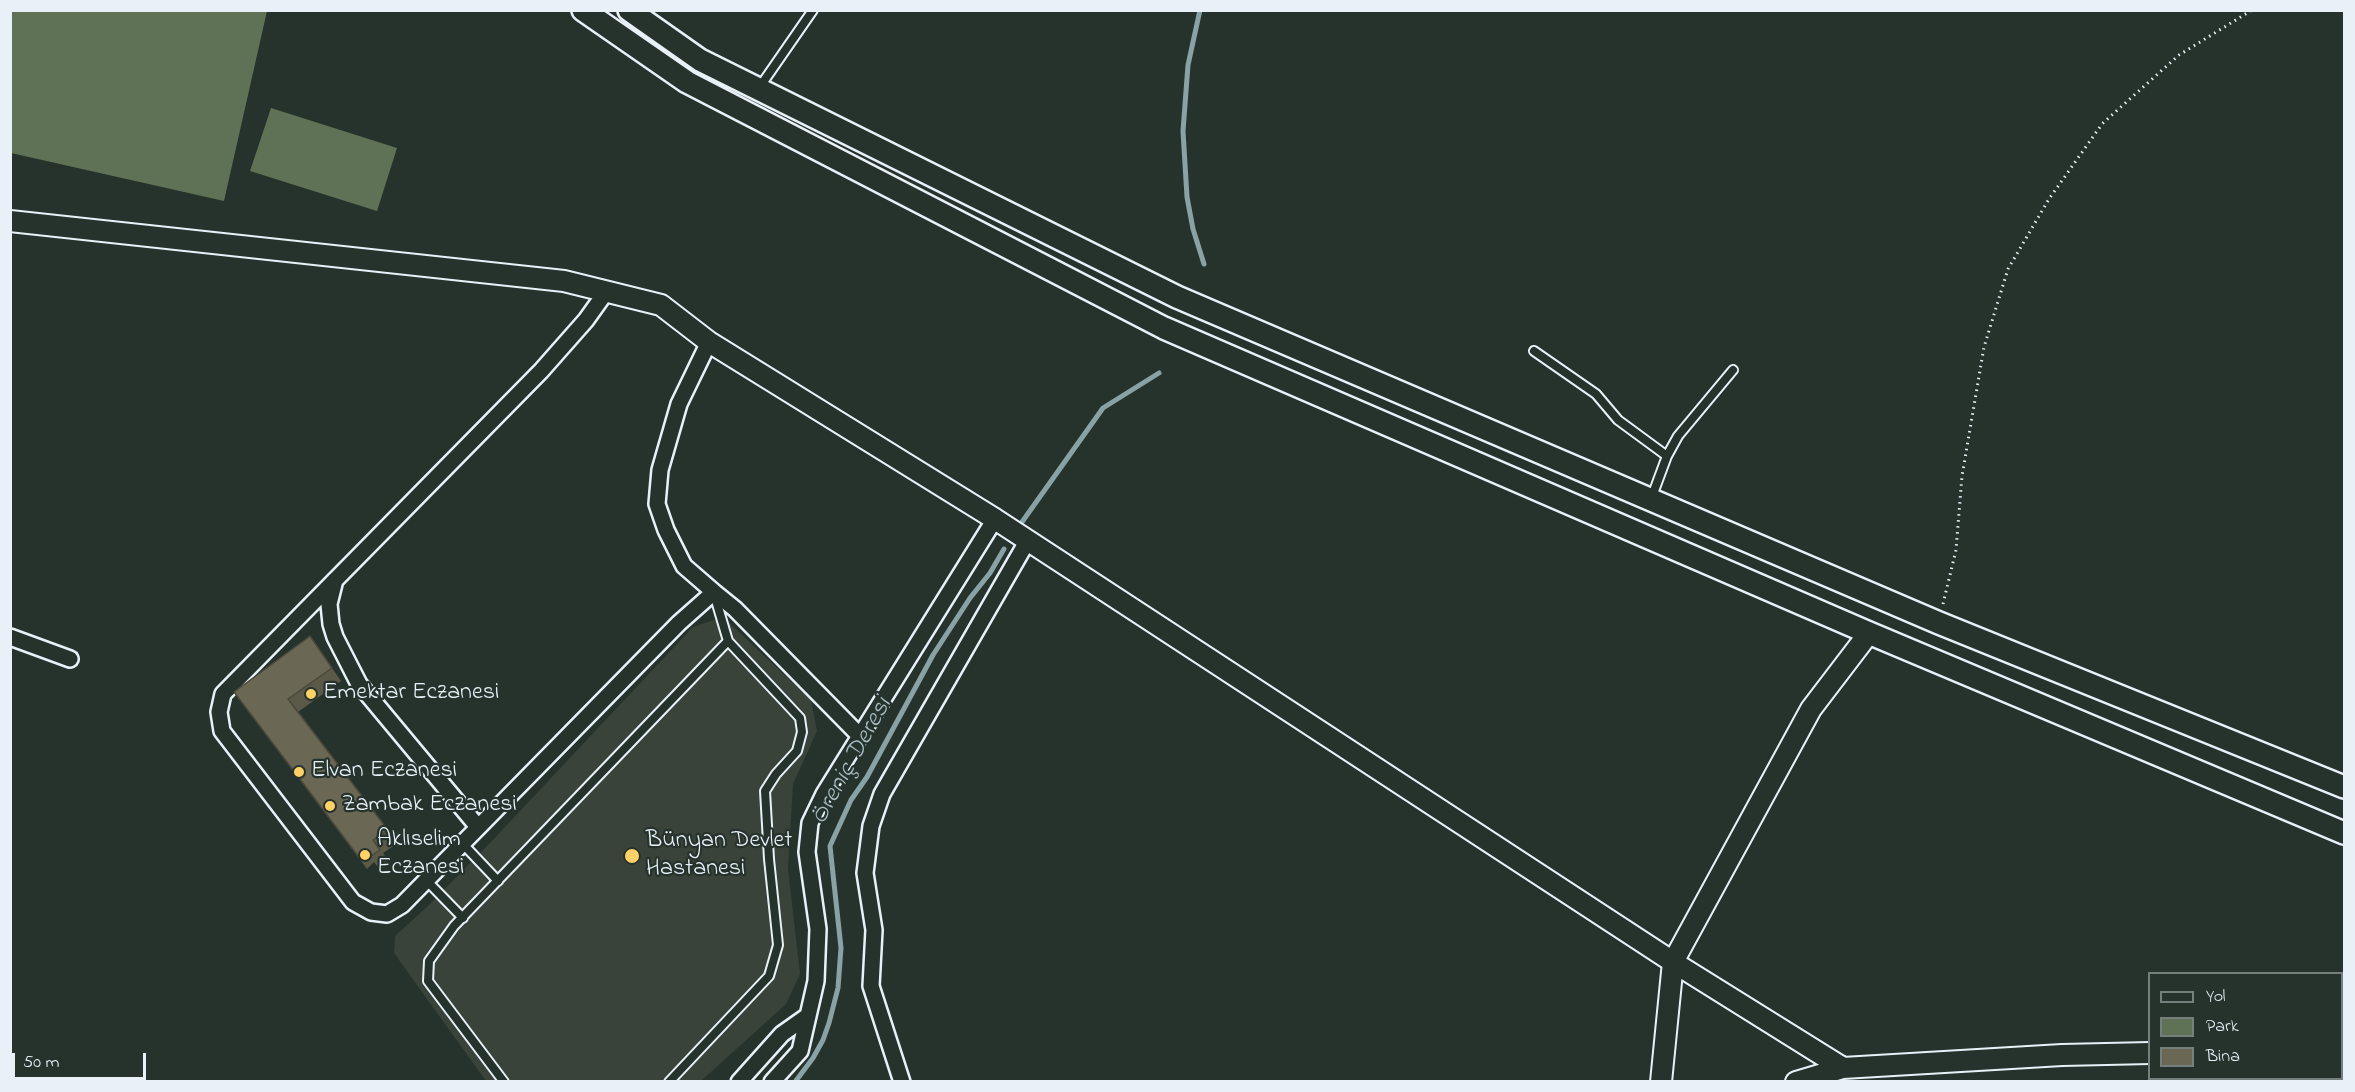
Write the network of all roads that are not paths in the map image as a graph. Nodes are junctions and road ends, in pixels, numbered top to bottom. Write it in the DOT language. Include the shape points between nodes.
graph roads {
  1 [pos="583,10"];
  2 [pos="629,10"];
  3 [pos="813,10"];
  4 [pos="758,89"];
  5 [pos="10,220"];
  6 [pos="606,292"];
  7 [pos="708,342"];
  8 [pos="1534,351"];
  9 [pos="1733,370"];
  10 [pos="1667,456"];
  11 [pos="1651,500"];
  12 [pos="995,519"];
  13 [pos="1028,540"];
  14 [pos="336,578"];
  15 [pos="714,592"];
  16 [pos="1869,633"];
  17 [pos="10,637"];
  18 [pos="728,641"];
  19 [pos="70,659"];
  20 [pos="860,736"];
  21 [pos="2344,787"];
  22 [pos="478,827"];
  23 [pos="2344,833"];
  24 [pos="462,843"];
  25 [pos="426,880"];
  26 [pos="498,880"];
  27 [pos="463,918"];
  28 [pos="1673,962"];
  29 [pos="806,1017"];
  30 [pos="2148,1053"];
  31 [pos="1843,1068"];
  32 [pos="504,1082"];
  33 [pos="669,1082"];
  34 [pos="739,1082"];
  35 [pos="772,1082"];
  36 [pos="902,1082"];
  37 [pos="1661,1082"];
  38 [pos="1796,1082"];
  1 -- 16 [label="main road" via="687,82 1164,328"];
  2 -- 4 [label="main road" via="700,60"];
  3 -- 4 [label="lane"];
  4 -- 11 [label="main road" via="1177,297"];
  5 -- 6 [label="street" via="564,281"];
  6 -- 7 [label="street" via="661,305"];
  6 -- 14 [label="street" via="541,371"];
  7 -- 12 [label="street"];
  7 -- 15 [label="street" via="679,404 660,470 657,504 684,566"];
  8 -- 10 [label="lane" via="1596,394 1618,420"];
  9 -- 10 [label="lane" via="1678,436"];
  10 -- 11 [label="lane"];
  11 -- 21 [label="main road" via="1939,623"];
  12 -- 13 [label="street"];
  12 -- 20 [label="street"];
  13 -- 28 [label="street"];
  13 -- 36 [label="street" via="882,794 872,826 865,873 874,930 871,986"];
  14 -- 22 [label="street" via="329,604 331,624 359,684"];
  14 -- 25 [label="street" via="223,694 219,712 222,731 353,902 371,912 387,914 402,905"];
  15 -- 18 [label="lane"];
  15 -- 20 [label="street"];
  15 -- 22 [label="street"];
  16 -- 23 [label="main road"];
  16 -- 28 [label="street" via="1811,709"];
  17 -- 19 [label="street"];
  18 -- 26 [label="lane"];
  18 -- 33 [label="lane" via="800,717 802,732 797,751 765,791 778,945 769,976"];
  20 -- 29 [label="street" via="810,823 807,852 819,945 816,981"];
  22 -- 24 [label="street"];
  24 -- 25 [label="street"];
  24 -- 26 [label="lane"];
  25 -- 27 [label="lane"];
  26 -- 27 [label="lane"];
  27 -- 32 [label="lane" via="429,961 428,981"];
  28 -- 31 [label="street"];
  28 -- 37 [label="street"];
  29 -- 34 [label="street" via="782,1034"];
  29 -- 35 [label="street" via="800,1051"];
  30 -- 31 [label="street"];
  31 -- 38 [label="street"];
}
